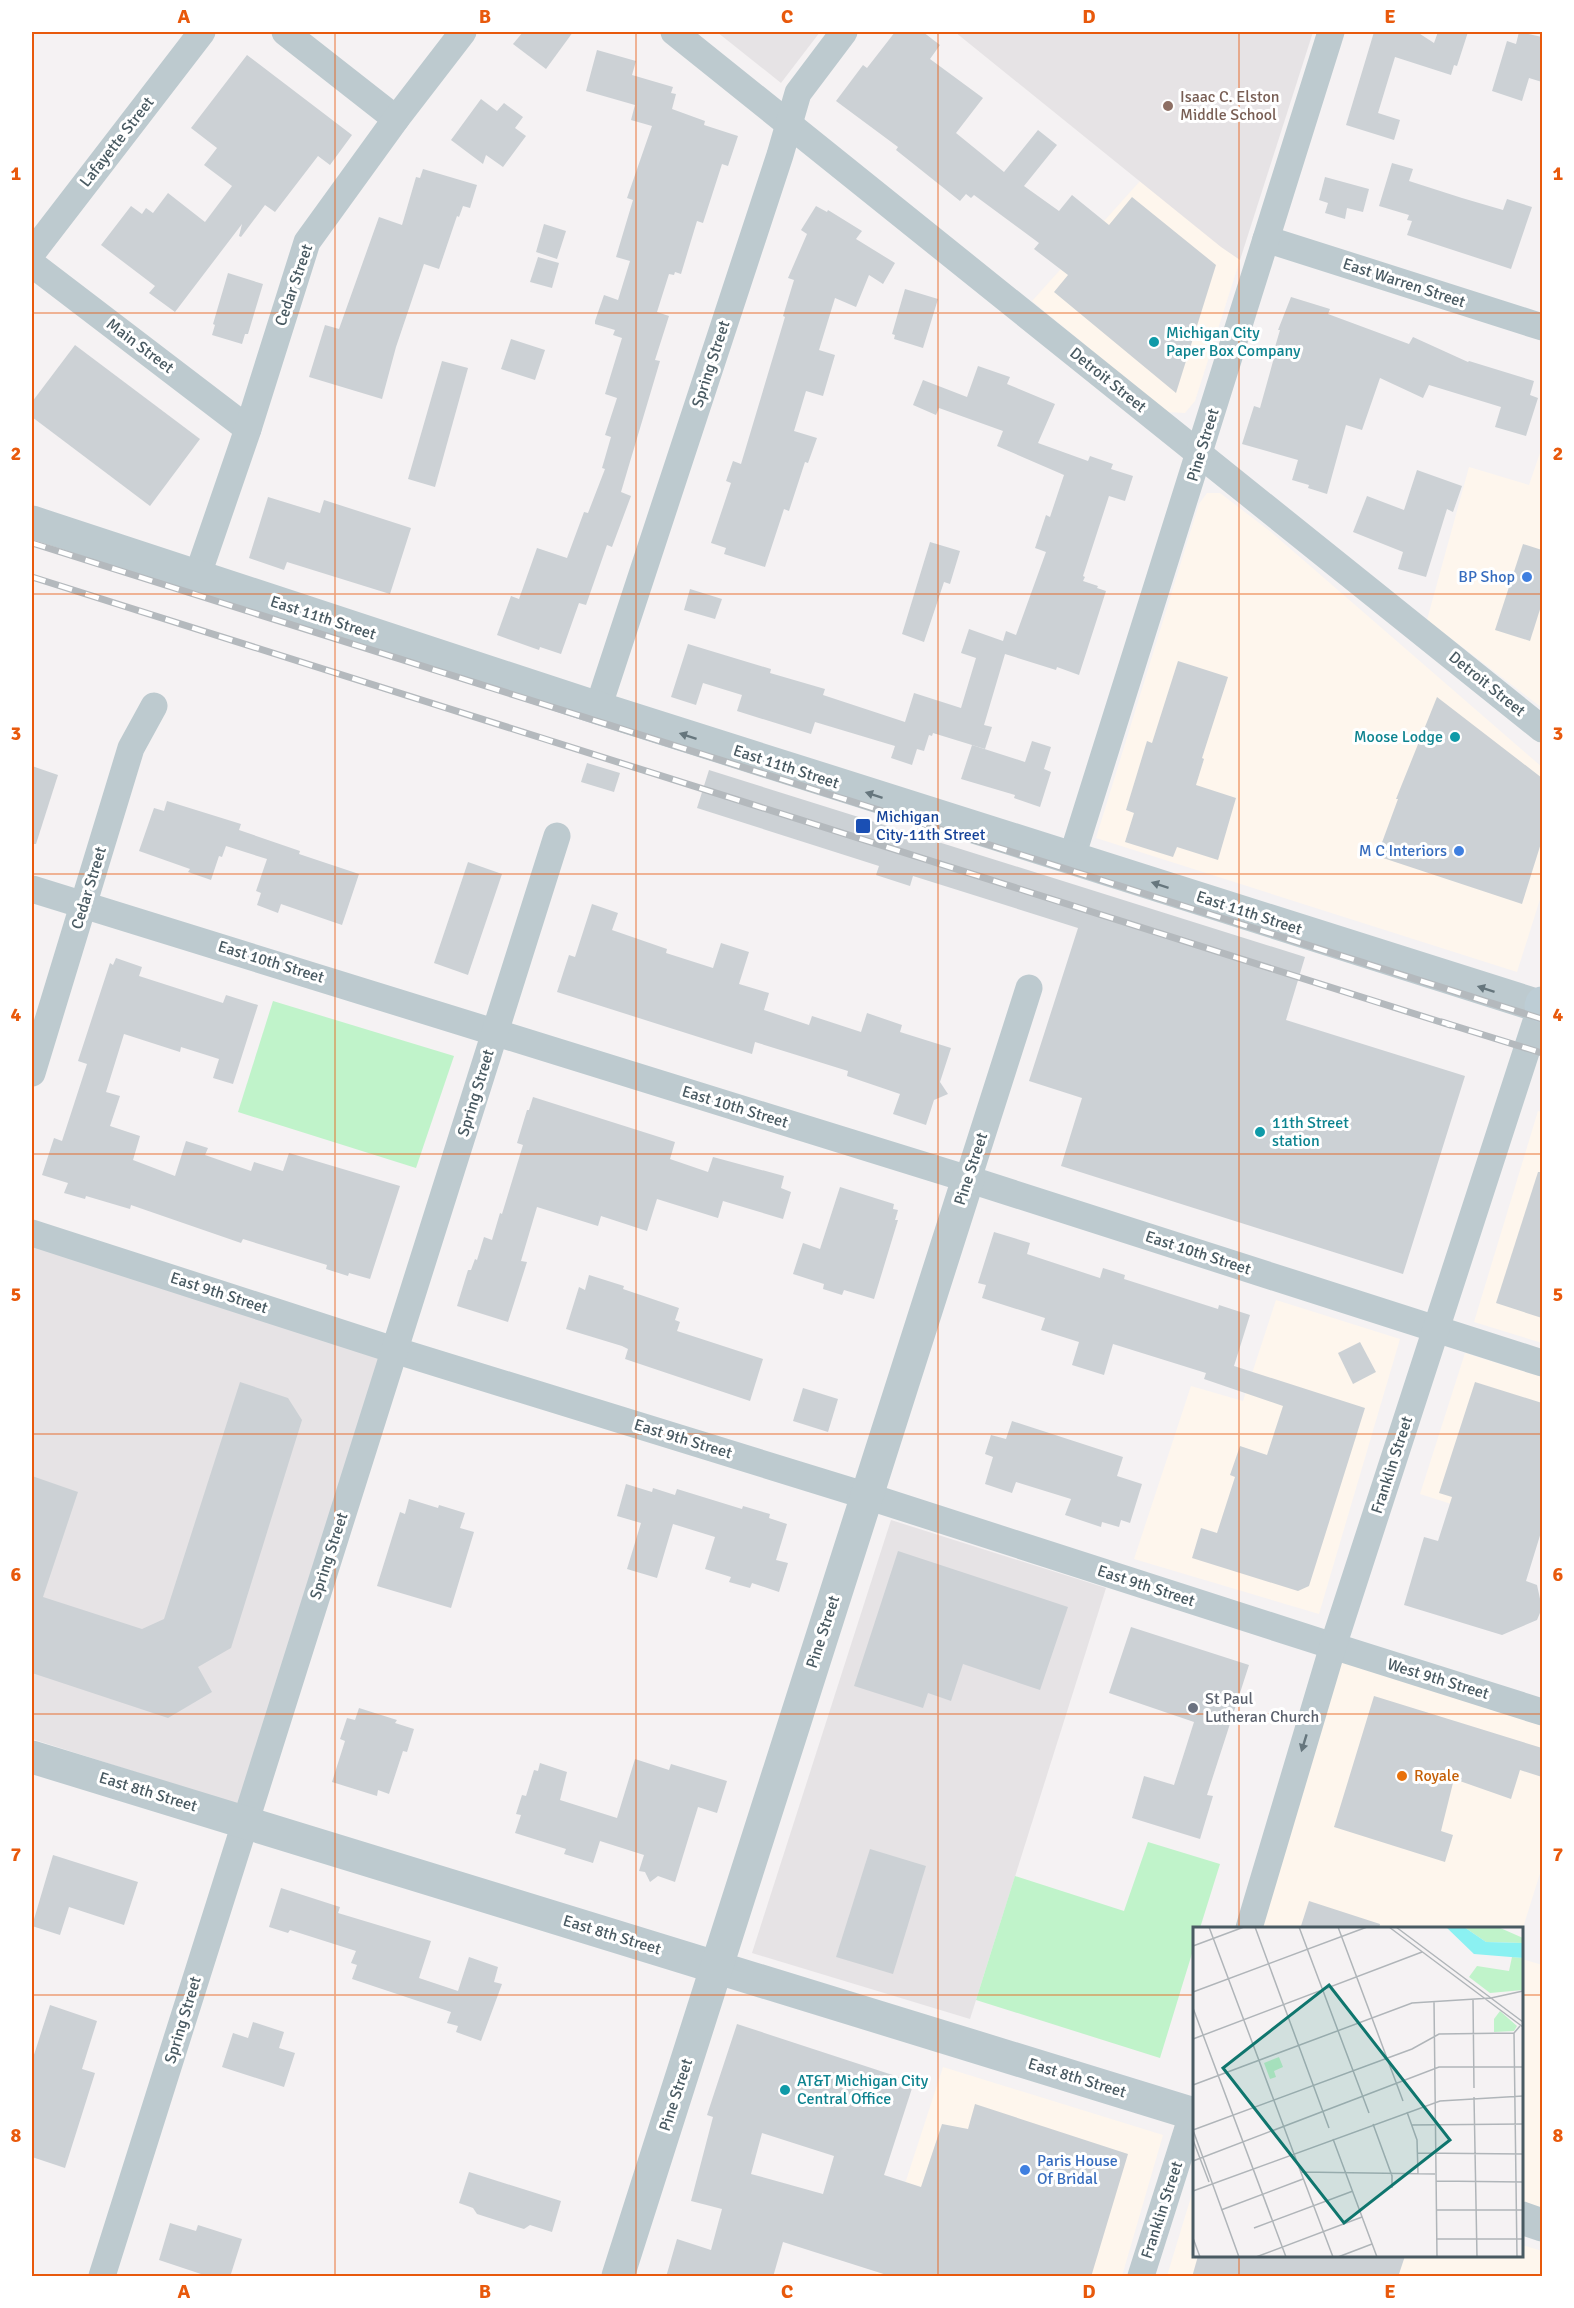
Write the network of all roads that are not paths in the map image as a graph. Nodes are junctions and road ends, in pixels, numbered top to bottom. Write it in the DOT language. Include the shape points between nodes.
graph roads {
  1 [pos="202,32"];
  2 [pos="285,32"];
  3 [pos="463,32"];
  4 [pos="674,32"];
  5 [pos="844,32"];
  6 [pos="1331,32"];
  7 [pos="396,119"];
  8 [pos="789,124"];
  9 [pos="1266,239"];
  10 [pos="32,253"];
  11 [pos="32,264"];
  12 [pos="1542,327"];
  13 [pos="248,429"];
  14 [pos="1200,454"];
  15 [pos="32,522"];
  16 [pos="197,576"];
  17 [pos="154,706"];
  18 [pos="598,708"];
  19 [pos="1542,729"];
  20 [pos="557,836"];
  21 [pos="1072,857"];
  22 [pos="32,889"];
  23 [pos="84,904"];
  24 [pos="1029,988"];
  25 [pos="1542,1005"];
  26 [pos="495,1032"];
  27 [pos="32,1073"];
  28 [pos="968,1179"];
  29 [pos="32,1233"];
  30 [pos="1436,1330"];
  31 [pos="394,1350"];
  32 [pos="1542,1363"];
  33 [pos="867,1496"];
  34 [pos="1333,1646"];
  35 [pos="1542,1712"];
  36 [pos="32,1757"];
  37 [pos="245,1821"];
  38 [pos="1250,1927"];
  39 [pos="717,1967"];
  40 [pos="1193,2112"];
  41 [pos="1193,2115"];
  42 [pos="1523,2219"];
  43 [pos="1542,2225"];
  44 [pos="102,2277"];
  45 [pos="618,2277"];
  46 [pos="1141,2277"];
  1 -- 10 [label="street, Lafayette Street"];
  2 -- 7 [label="street"];
  3 -- 7 [label="street, Cedar Street"];
  4 -- 8 [label="street, Detroit Street"];
  5 -- 8 [label="street, Spring Street" via="798,93"];
  6 -- 9 [label="street, Pine Street"];
  7 -- 13 [label="street, Cedar Street" via="307,243"];
  8 -- 14 [label="street, Detroit Street"];
  8 -- 18 [label="street, Spring Street"];
  9 -- 12 [label="street, East Warren Street"];
  9 -- 14 [label="street, Pine Street"];
  11 -- 13 [label="street, Main Street"];
  13 -- 16 [label="street, Cedar Street"];
  14 -- 19 [label="street, Detroit Street"];
  14 -- 21 [label="street, Pine Street"];
  15 -- 16 [label="street, East 11th Street"];
  16 -- 18 [label="street, East 11th Street"];
  17 -- 23 [label="street, Cedar Street" via="131,748"];
  21 -- 18 [label="street, East 11th Street, one-way"];
  20 -- 26 [label="street, Spring Street"];
  25 -- 21 [label="street, East 11th Street, one-way"];
  22 -- 23 [label="street, East 10th Street"];
  23 -- 26 [label="street, East 10th Street"];
  23 -- 27 [label="street, Cedar Street"];
  24 -- 28 [label="street, Pine Street"];
  25 -- 30 [label="street, Franklin Street"];
  26 -- 28 [label="street, East 10th Street"];
  26 -- 31 [label="street, Spring Street"];
  28 -- 30 [label="street, East 10th Street"];
  28 -- 33 [label="street, Pine Street"];
  29 -- 31 [label="street, East 9th Street"];
  30 -- 32 [label="street, East 10th Street"];
  30 -- 34 [label="street, Franklin Street"];
  31 -- 33 [label="street, East 9th Street"];
  31 -- 37 [label="street, Spring Street"];
  33 -- 34 [label="street, East 9th Street"];
  33 -- 39 [label="street, Pine Street"];
  34 -- 35 [label="street, West 9th Street"];
  34 -- 38 [label="street, Franklin Street, one-way"];
  36 -- 37 [label="street, East 8th Street"];
  37 -- 39 [label="street, East 8th Street"];
  37 -- 44 [label="street, Spring Street"];
  39 -- 40 [label="street, East 8th Street"];
  39 -- 45 [label="street, Pine Street"];
  41 -- 46 [label="street, Franklin Street"];
  42 -- 43 [label="street"];
}
